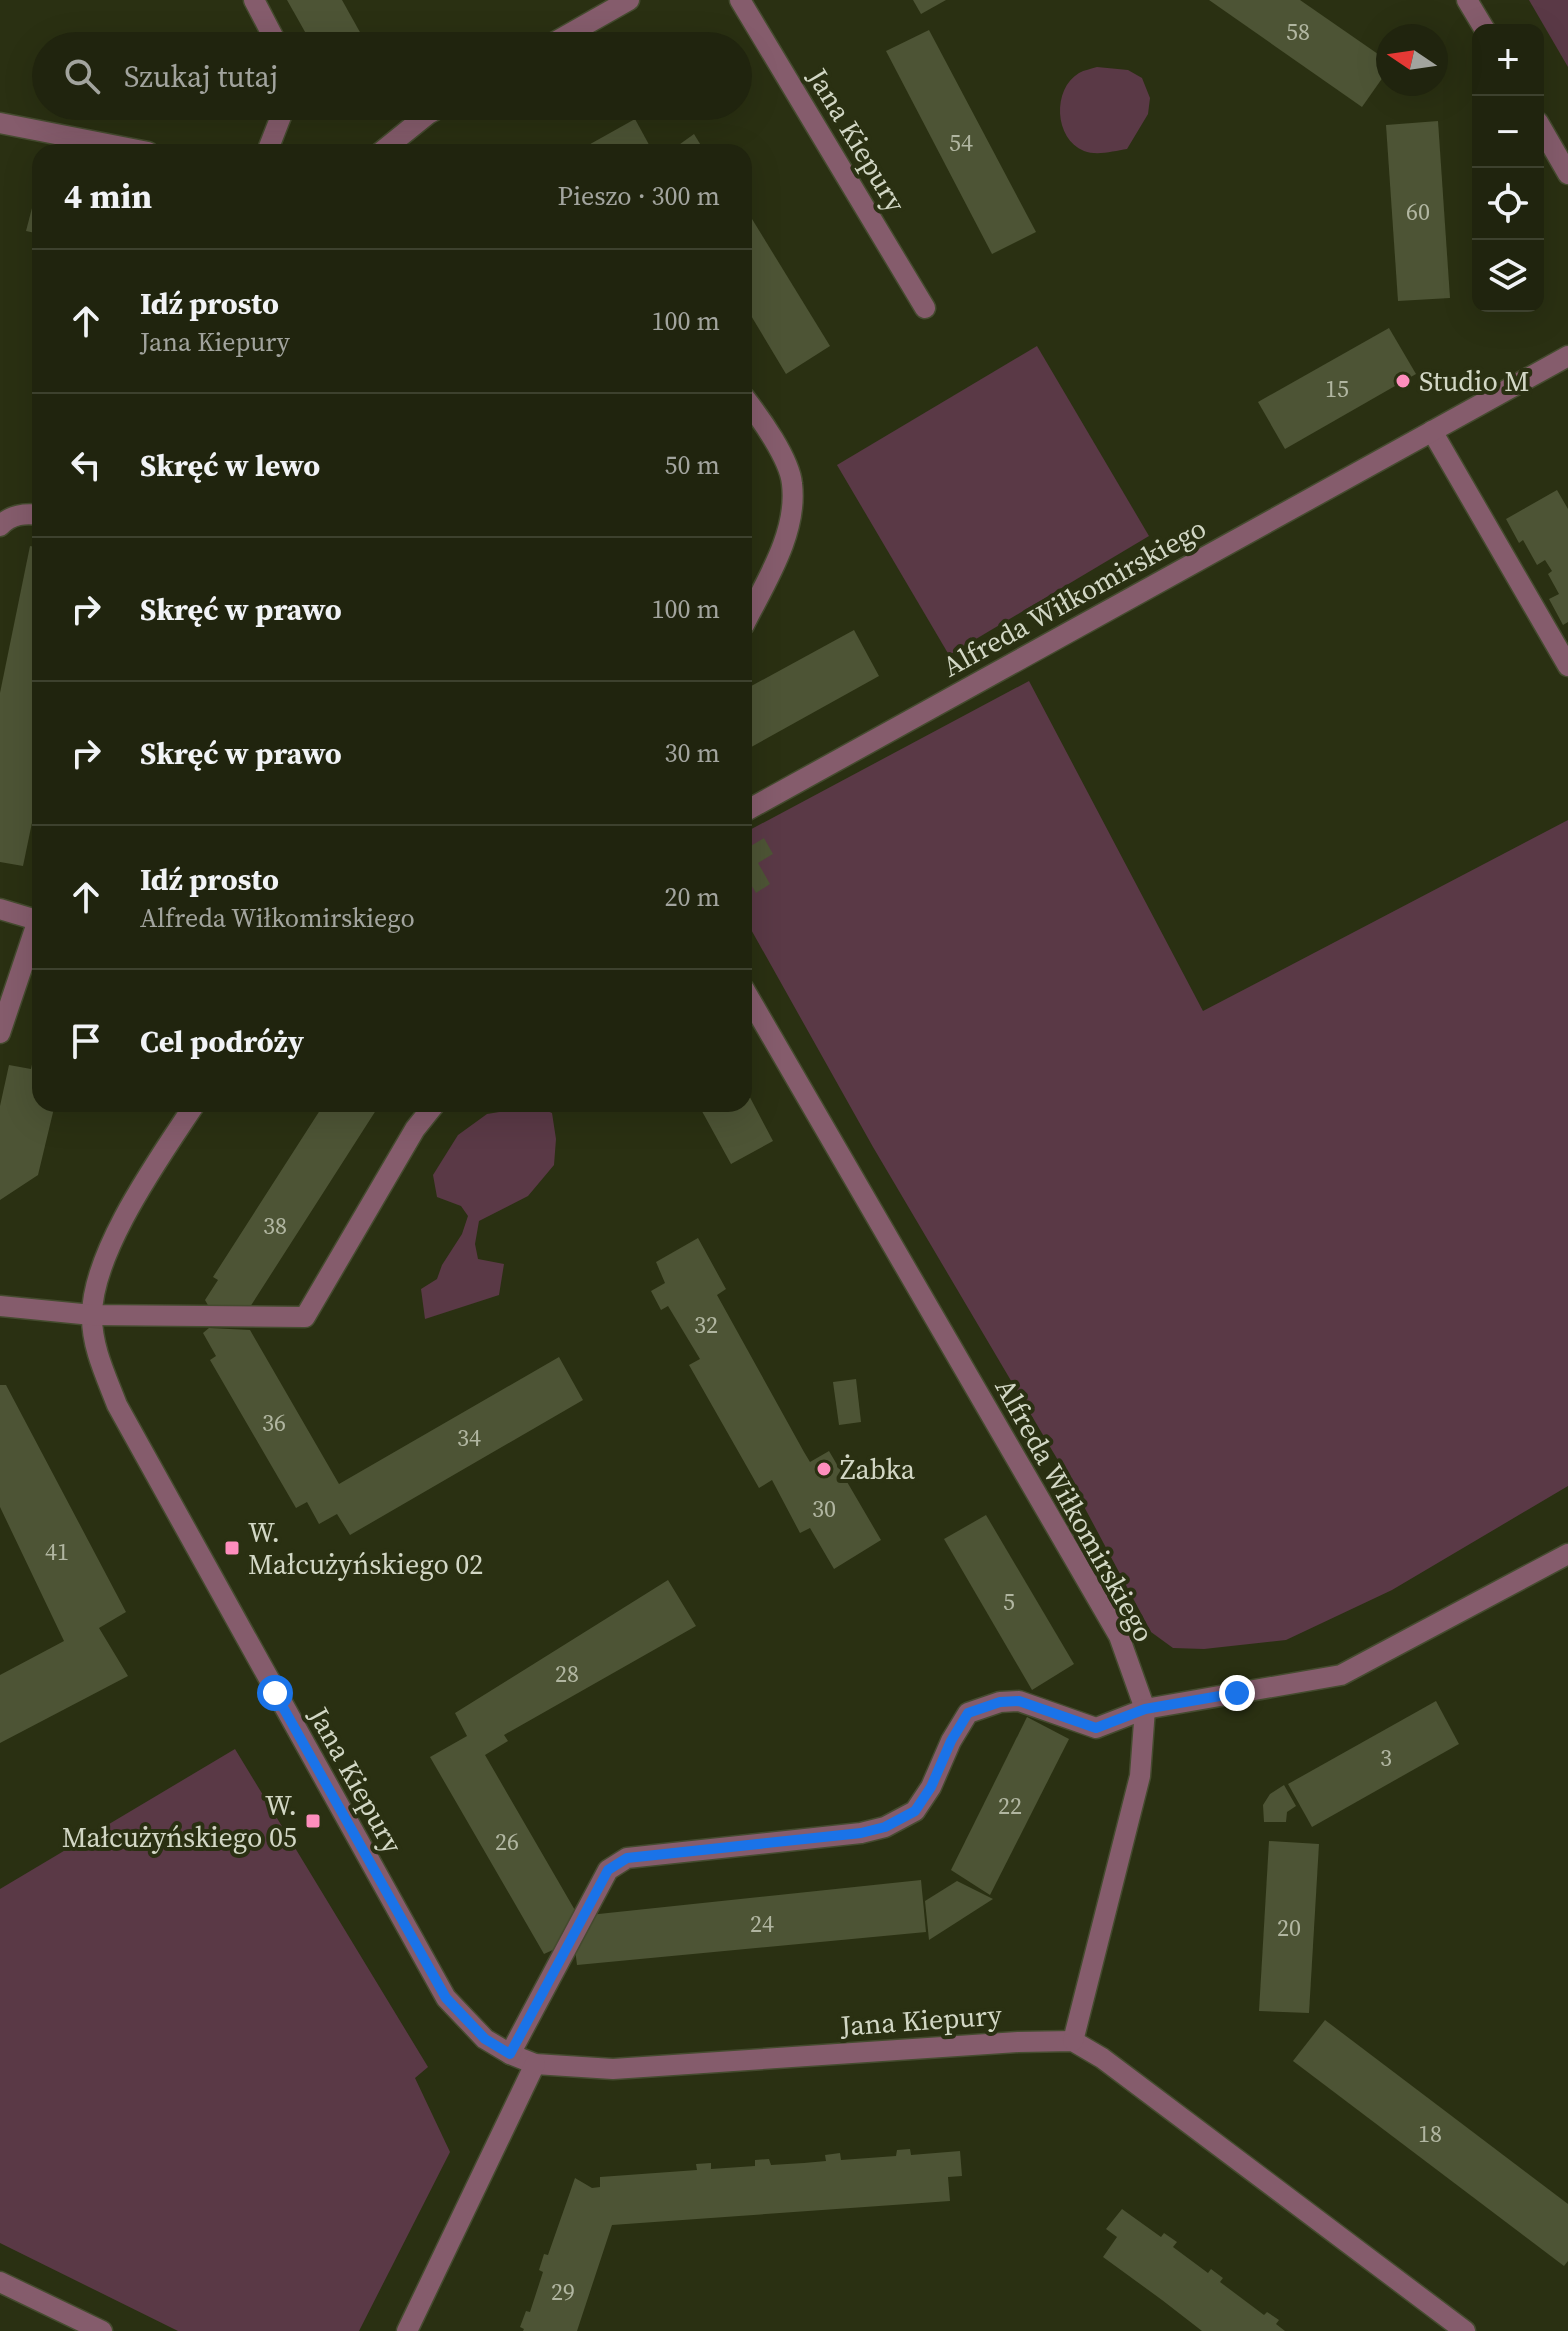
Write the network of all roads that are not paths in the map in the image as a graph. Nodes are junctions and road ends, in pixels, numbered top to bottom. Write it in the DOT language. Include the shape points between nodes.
graph roads {
  1 [pos="254,0"];
  2 [pos="629,0"];
  3 [pos="740,0"];
  4 [pos="1467,0"];
  5 [pos="1481,24"];
  6 [pos="271,32"];
  7 [pos="573,32"];
  8 [pos="280,120"];
  9 [pos="421,120"];
  10 [pos="0,123"];
  11 [pos="1544,132"];
  12 [pos="107,144"];
  13 [pos="270,144"];
  14 [pos="391,144"];
  15 [pos="1568,174"];
  16 [pos="925,308"];
  17 [pos="1568,356"];
  18 [pos="752,407"];
  19 [pos="1432,431"];
  20 [pos="32,514"];
  21 [pos="0,526"];
  22 [pos="752,608"];
  23 [pos="1568,666"];
  24 [pos="752,808"];
  25 [pos="0,909"];
  26 [pos="32,918"];
  27 [pos="32,940"];
  28 [pos="752,1003"];
  29 [pos="0,1033"];
  30 [pos="190,1112"];
  31 [pos="429,1112"];
  32 [pos="0,1306"];
  33 [pos="92,1315"];
  34 [pos="1568,1554"];
  35 [pos="1145,1709"];
  36 [pos="1073,2041"];
  37 [pos="510,2054"];
  38 [pos="535,2064"];
  39 [pos="0,2282"];
  40 [pos="102,2331"];
  41 [pos="407,2331"];
  42 [pos="1465,2331"];
  1 -- 6 [label="street"];
  2 -- 7 [label="street"];
  3 -- 16 [label="street, Jana Kiepury"];
  4 -- 5 [label="street"];
  8 -- 13 [label="street"];
  9 -- 14 [label="street"];
  10 -- 12 [label="street"];
  11 -- 15 [label="street"];
  17 -- 19 [label="street, Alfreda Wiłkomirskiego"];
  18 -- 22 [label="street" via="769,429 793,482 789,528"];
  19 -- 23 [label="street"];
  19 -- 24 [label="street, Alfreda Wiłkomirskiego"];
  20 -- 21 [label="street" via="23,513"];
  25 -- 26 [label="street"];
  27 -- 29 [label="street"];
  28 -- 35 [label="street, Alfreda Wiłkomirskiego" via="1119,1636"];
  30 -- 33 [label="street, Jana Kiepury" via="122,1219 100,1274"];
  31 -- 33 [label="street" via="305,1317"];
  32 -- 33 [label="street"];
  33 -- 37 [label="street, Jana Kiepury" via="98,1358 117,1405 438,1985 485,2039"];
  34 -- 35 [label="street" via="1341,1675"];
  35 -- 36 [label="street" via="1140,1776"];
  35 -- 37 [label="street" via="1096,1728 1019,1701 1000,1702 968,1713 915,1811 885,1827 627,1858 608,1870"];
  36 -- 38 [label="street, Jana Kiepury" via="613,2069"];
  36 -- 42 [label="street"];
  37 -- 38 [label="street, Jana Kiepury"];
  38 -- 41 [label="street"];
  39 -- 40 [label="street"];
}
